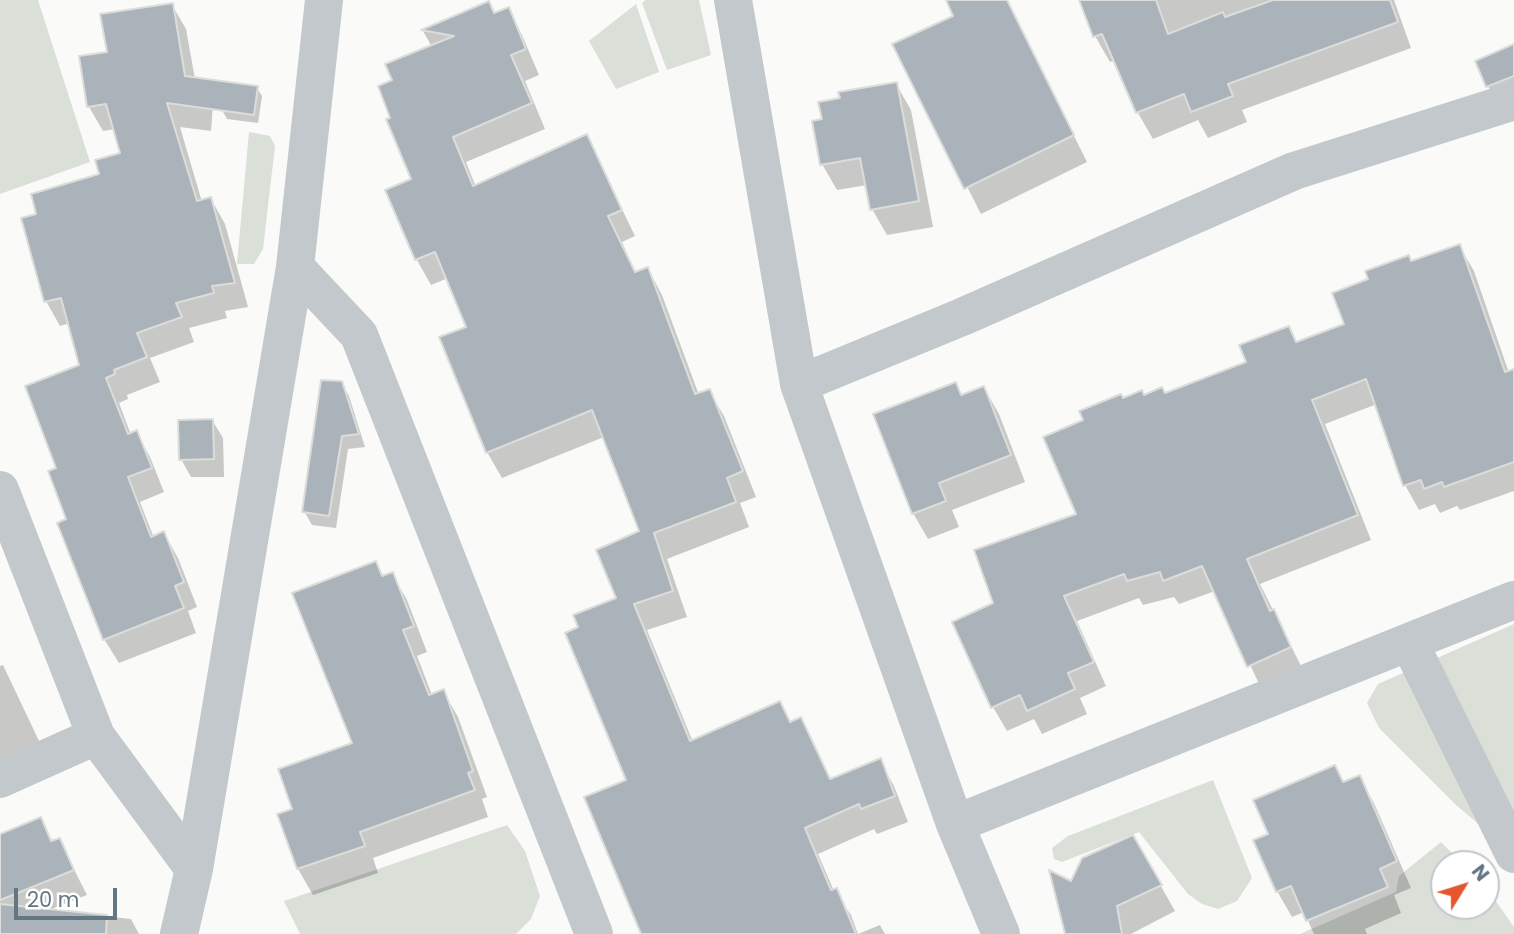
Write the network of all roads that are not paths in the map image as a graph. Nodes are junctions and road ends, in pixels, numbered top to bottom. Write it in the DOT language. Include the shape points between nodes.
graph roads {
  1 [pos="324,0"];
  2 [pos="742,3"];
  3 [pos="1514,102"];
  4 [pos="295,267"];
  5 [pos="799,384"];
  6 [pos="0,490"];
  7 [pos="1514,600"];
  8 [pos="1410,644"];
  9 [pos="96,736"];
  10 [pos="0,779"];
  11 [pos="955,824"];
  12 [pos="1514,855"];
  13 [pos="194,869"];
  14 [pos="179,934"];
  15 [pos="594,934"];
  16 [pos="1002,934"];
  1 -- 4 [label="street"];
  2 -- 5 [label="street"];
  3 -- 5 [label="street" via="1294,171"];
  4 -- 13 [label="street"];
  4 -- 15 [label="street" via="359,335"];
  5 -- 11 [label="street"];
  6 -- 9 [label="street"];
  7 -- 8 [label="street"];
  8 -- 11 [label="street"];
  8 -- 12 [label="street"];
  9 -- 10 [label="street"];
  9 -- 13 [label="street"];
  11 -- 16 [label="street"];
  13 -- 14 [label="street"];
}
